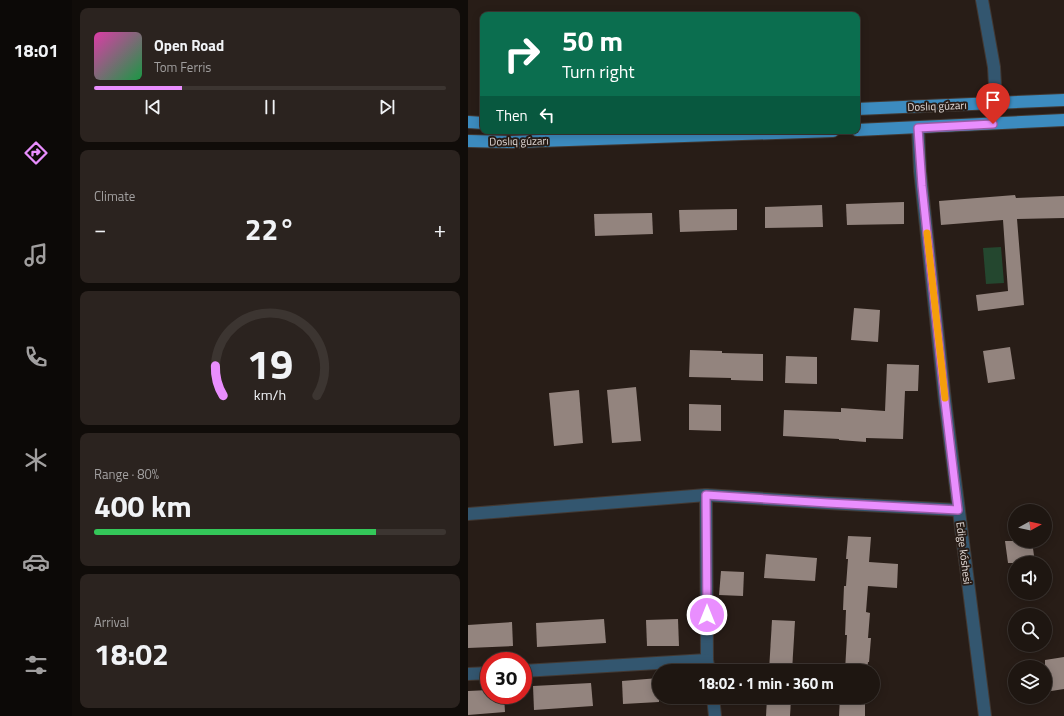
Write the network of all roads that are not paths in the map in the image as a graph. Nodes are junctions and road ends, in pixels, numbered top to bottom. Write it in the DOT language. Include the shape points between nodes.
graph roads {
  1 [pos="982,0"];
  2 [pos="1064,100"];
  3 [pos="996,103"];
  4 [pos="860,109"];
  5 [pos="1064,120"];
  6 [pos="468,122"];
  7 [pos="480,123"];
  8 [pos="918,128"];
  9 [pos="860,130"];
  10 [pos="745,134"];
  11 [pos="468,141"];
  12 [pos="706,495"];
  13 [pos="958,510"];
  14 [pos="468,514"];
  15 [pos="708,664"];
  16 [pos="652,668"];
  17 [pos="532,671"];
  18 [pos="480,673"];
  19 [pos="468,674"];
  20 [pos="714,704"];
  21 [pos="715,716"];
  22 [pos="984,716"];
  1 -- 3 [label="street" via="994,67"];
  2 -- 3 [label="main road, Doslıq gúzarı"];
  3 -- 4 [label="main road, Doslıq gúzarı"];
  5 -- 8 [label="main road, Doslıq gúzarı"];
  6 -- 7 [label="main road, Doslıq gúzarı"];
  8 -- 9 [label="main road, Doslıq gúzarı"];
  8 -- 13 [label="street, Edige kóshesi" via="921,179"];
  10 -- 11 [label="main road, Doslıq gúzarı" via="511,142"];
  12 -- 13 [label="street"];
  12 -- 14 [label="street"];
  12 -- 15 [label="street"];
  13 -- 22 [label="street, Edige kóshesi"];
  16 -- 17 [label="street"];
  18 -- 19 [label="street"];
  20 -- 21 [label="street"];
}
